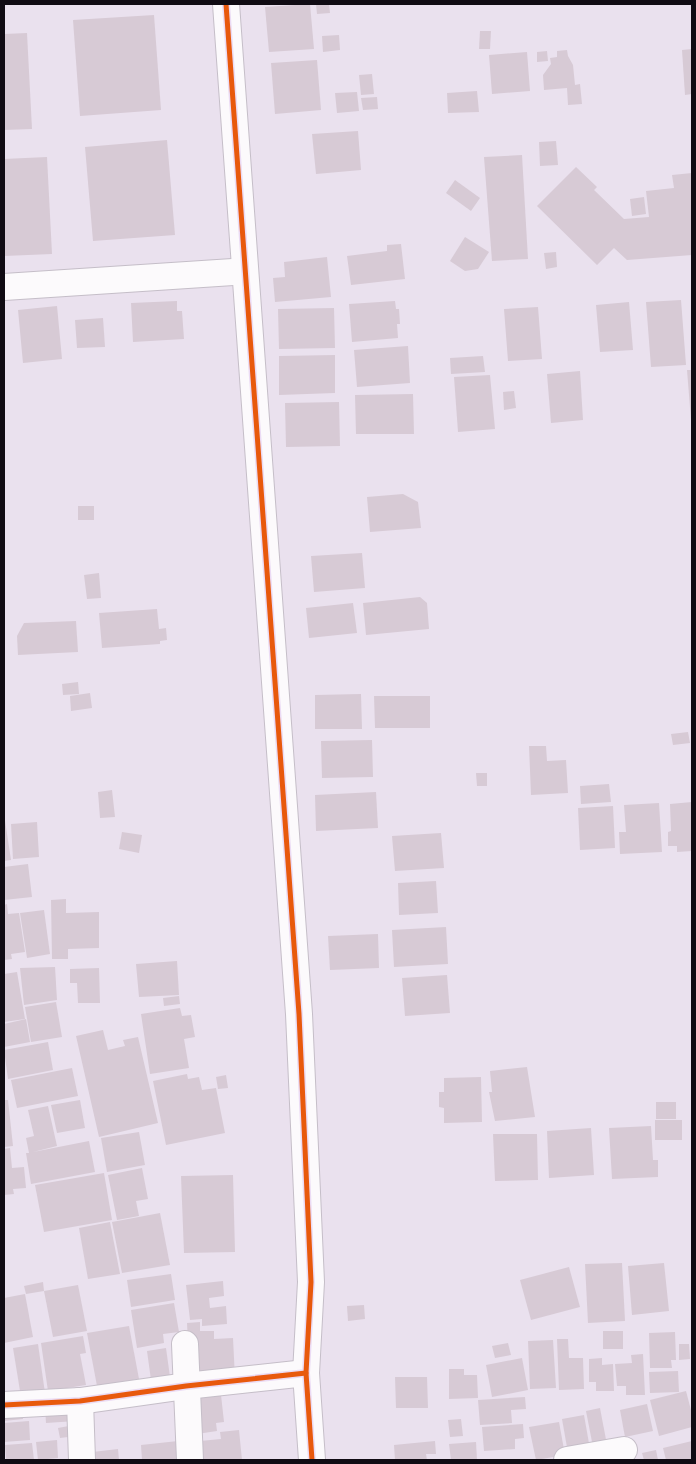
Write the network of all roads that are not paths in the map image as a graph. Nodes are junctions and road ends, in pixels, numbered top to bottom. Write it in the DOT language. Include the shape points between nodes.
graph roads {
  1 [pos="226,4"];
  2 [pos="234,272"];
  3 [pos="4,286"];
  4 [pos="185,1344"];
  5 [pos="306,1373"];
  6 [pos="186,1386"];
  7 [pos="80,1401"];
  8 [pos="4,1405"];
  9 [pos="624,1450"];
  10 [pos="82,1460"];
  11 [pos="190,1460"];
  12 [pos="312,1460"];
  13 [pos="567,1460"];
  1 -- 5 [label="street" via="298,1014 311,1282"];
  2 -- 3 [label="street"];
  4 -- 6 [label="street"];
  5 -- 6 [label="street"];
  5 -- 12 [label="street"];
  6 -- 7 [label="street"];
  6 -- 11 [label="street"];
  7 -- 8 [label="street"];
  7 -- 10 [label="street"];
  9 -- 13 [label="street"];
}
